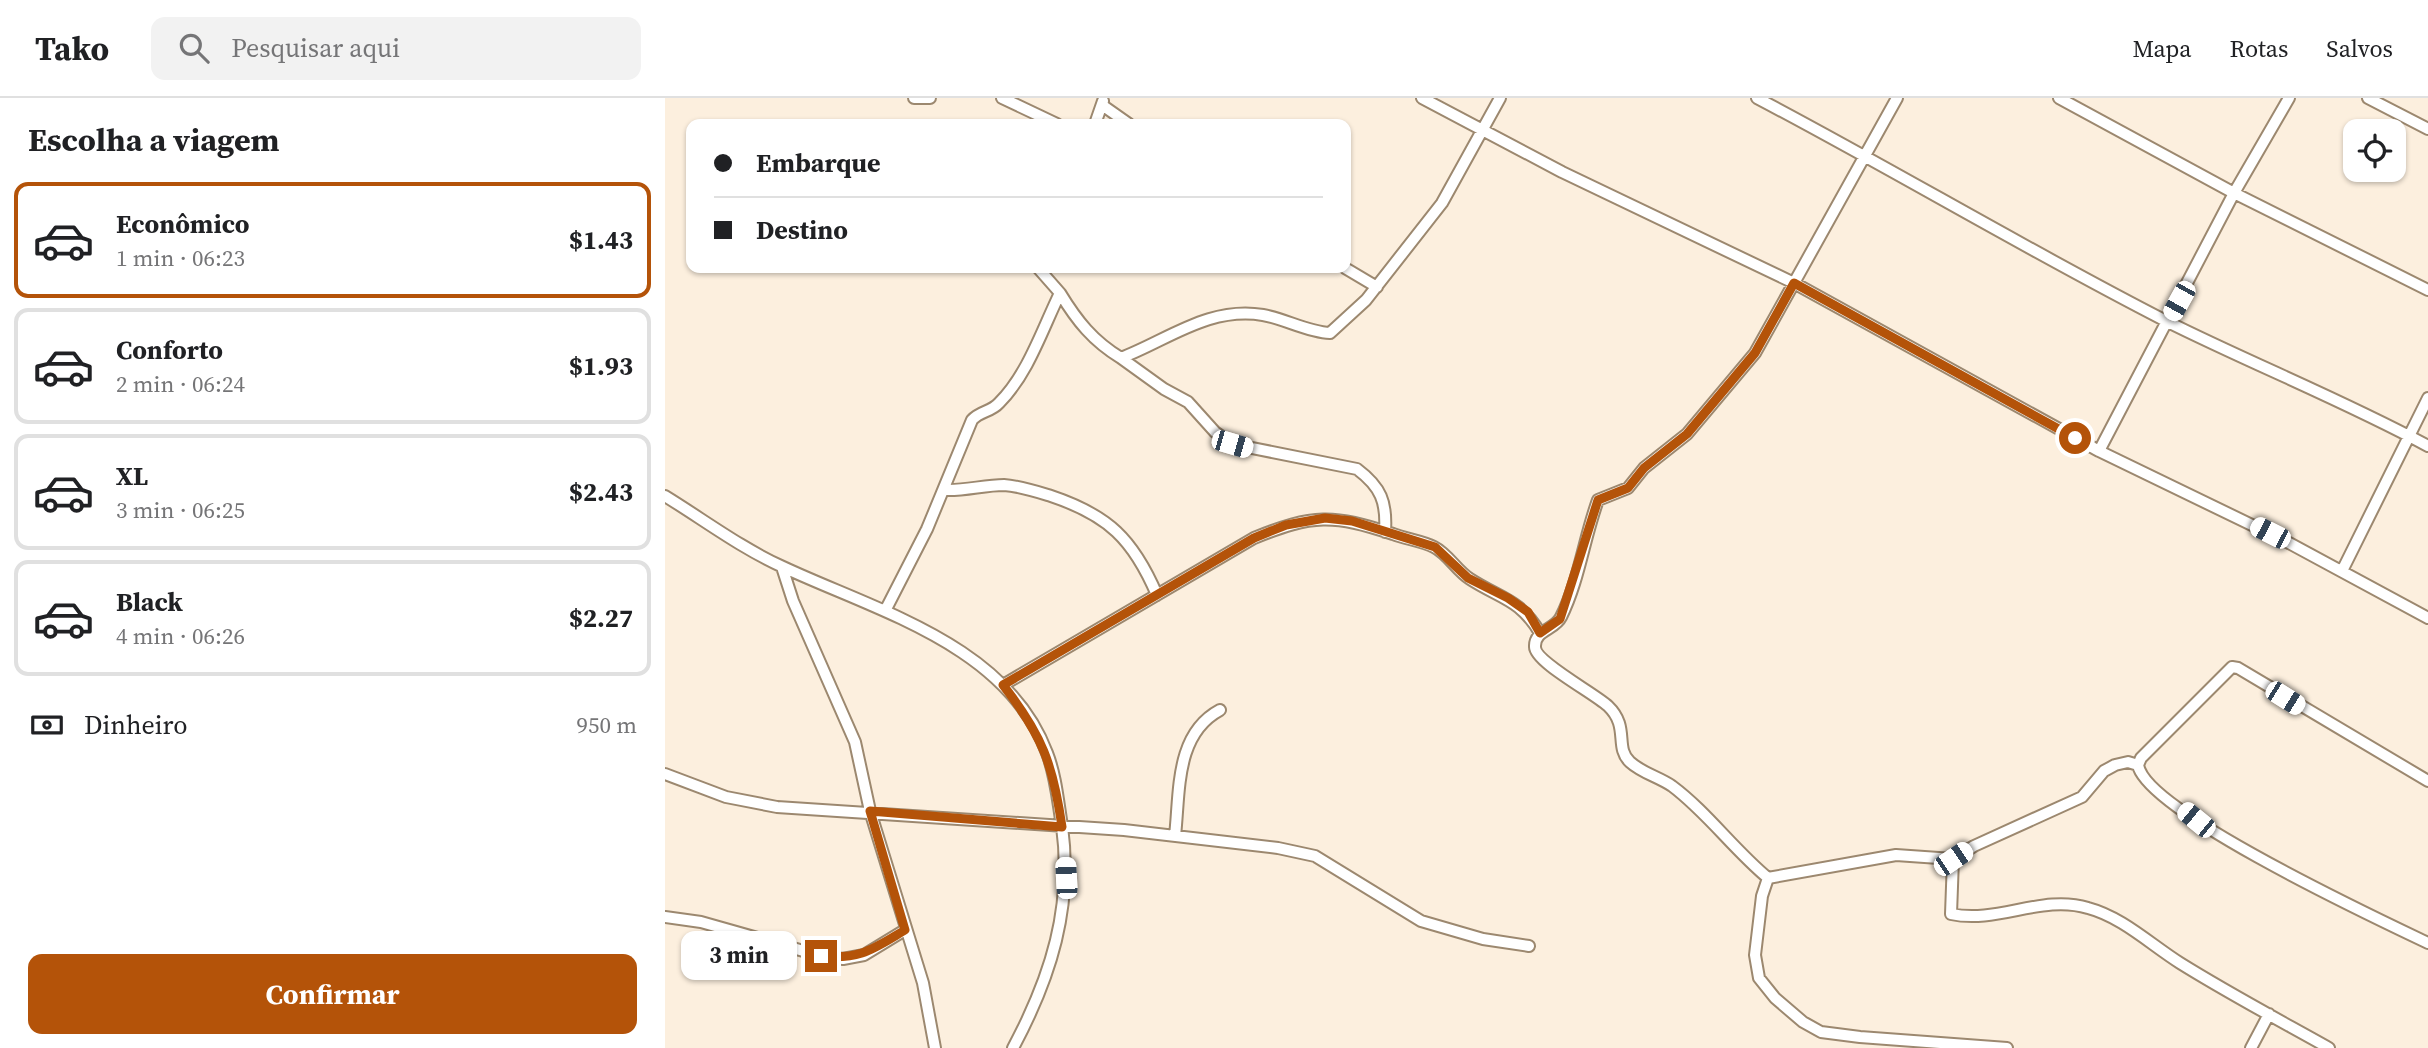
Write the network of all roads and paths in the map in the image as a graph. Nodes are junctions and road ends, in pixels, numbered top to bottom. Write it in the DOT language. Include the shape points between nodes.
graph roads {
  1 [pos="914,98"];
  2 [pos="930,98"];
  3 [pos="1002,98"];
  4 [pos="1422,98"];
  5 [pos="1500,98"];
  6 [pos="1756,98"];
  7 [pos="1897,98"];
  8 [pos="2059,98"];
  9 [pos="2289,98"];
  10 [pos="2368,98"];
  11 [pos="1103,101"];
  12 [pos="1046,119"];
  13 [pos="1097,119"];
  14 [pos="1123,119"];
  15 [pos="2428,129"];
  16 [pos="1483,131"];
  17 [pos="1865,155"];
  18 [pos="2234,193"];
  19 [pos="1351,272"];
  20 [pos="1042,273"];
  21 [pos="1794,283"];
  22 [pos="1377,287"];
  23 [pos="2428,290"];
  24 [pos="1060,293"];
  25 [pos="2167,321"];
  26 [pos="1121,358"];
  27 [pos="2428,398"];
  28 [pos="2409,436"];
  29 [pos="2428,446"];
  30 [pos="2099,451"];
  31 [pos="944,490"];
  32 [pos="665,496"];
  33 [pos="1385,532"];
  34 [pos="782,567"];
  35 [pos="2342,571"];
  36 [pos="1157,595"];
  37 [pos="885,611"];
  38 [pos="2428,618"];
  39 [pos="1540,633"];
  40 [pos="1003,685"];
  41 [pos="1220,710"];
  42 [pos="2138,765"];
  43 [pos="665,774"];
  44 [pos="2428,781"];
  45 [pos="870,811"];
  46 [pos="1062,827"];
  47 [pos="1175,836"];
  48 [pos="1953,859"];
  49 [pos="1768,878"];
  50 [pos="665,917"];
  51 [pos="905,930"];
  52 [pos="2428,943"];
  53 [pos="1529,946"];
  54 [pos="2269,1014"];
  55 [pos="1014,1047"];
  56 [pos="935,1048"];
  57 [pos="2007,1048"];
  58 [pos="2251,1048"];
  59 [pos="2329,1048"];
  1 -- 2 [label="street"];
  3 -- 12 [label="street"];
  4 -- 16 [label="street"];
  5 -- 16 [label="street"];
  6 -- 17 [label="street"];
  7 -- 17 [label="street"];
  8 -- 18 [label="street"];
  9 -- 18 [label="street"];
  10 -- 15 [label="street"];
  11 -- 13 [label="street"];
  11 -- 14 [label="street"];
  16 -- 21 [label="street"];
  16 -- 22 [label="street" via="1441,203"];
  17 -- 21 [label="street"];
  17 -- 25 [label="street" via="2023,246"];
  18 -- 23 [label="street"];
  18 -- 25 [label="street"];
  19 -- 22 [label="street"];
  20 -- 24 [label="street"];
  21 -- 30 [label="street"];
  21 -- 39 [label="street" via="1755,353 1687,434 1644,468 1628,488 1598,500 1560,619"];
  22 -- 26 [label="street" via="1330,333 1261,314 1221,316 1191,324"];
  24 -- 26 [label="street" via="1081,326"];
  24 -- 31 [label="street" via="1024,368 998,404 978,412 972,420"];
  25 -- 28 [label="street"];
  25 -- 30 [label="street"];
  26 -- 33 [label="street" via="1188,401 1232,444 1357,469 1383,496"];
  27 -- 28 [label="street"];
  28 -- 29 [label="street"];
  28 -- 35 [label="street"];
  30 -- 35 [label="street"];
  31 -- 36 [label="street" via="1018,486 1086,509 1106,520 1124,539"];
  31 -- 37 [label="street"];
  32 -- 34 [label="street"];
  33 -- 36 [label="street" via="1325,518 1286,525 1225,553"];
  33 -- 39 [label="street" via="1435,547 1468,578 1528,612"];
  34 -- 37 [label="street"];
  34 -- 45 [label="street" via="855,742"];
  35 -- 38 [label="street"];
  36 -- 40 [label="street"];
  37 -- 40 [label="street" via="948,643"];
  39 -- 49 [label="street" via="1535,651 1541,660 1589,690 1617,716 1628,761 1671,786"];
  40 -- 46 [label="street" via="1027,715 1047,752"];
  41 -- 47 [label="street" via="1198,726 1188,743"];
  42 -- 44 [label="street" via="2232,667"];
  42 -- 48 [label="street" via="2115,765 2081,797"];
  42 -- 52 [label="street" via="2148,782 2235,846"];
  43 -- 45 [label="street" via="726,797 777,807"];
  45 -- 46 [label="street"];
  45 -- 51 [label="street"];
  46 -- 47 [label="street"];
  46 -- 55 [label="street" via="1066,878 1057,946"];
  47 -- 53 [label="street" via="1315,856 1421,921"];
  48 -- 49 [label="street" via="1896,855"];
  48 -- 54 [label="street" via="1951,915 2010,912 2043,903 2089,908"];
  49 -- 57 [label="street" via="1755,955 1759,978 1803,1022 1821,1032 1860,1037"];
  50 -- 51 [label="street" via="843,959 864,955"];
  51 -- 56 [label="street" via="923,983"];
  54 -- 58 [label="street"];
  54 -- 59 [label="street"];
}
